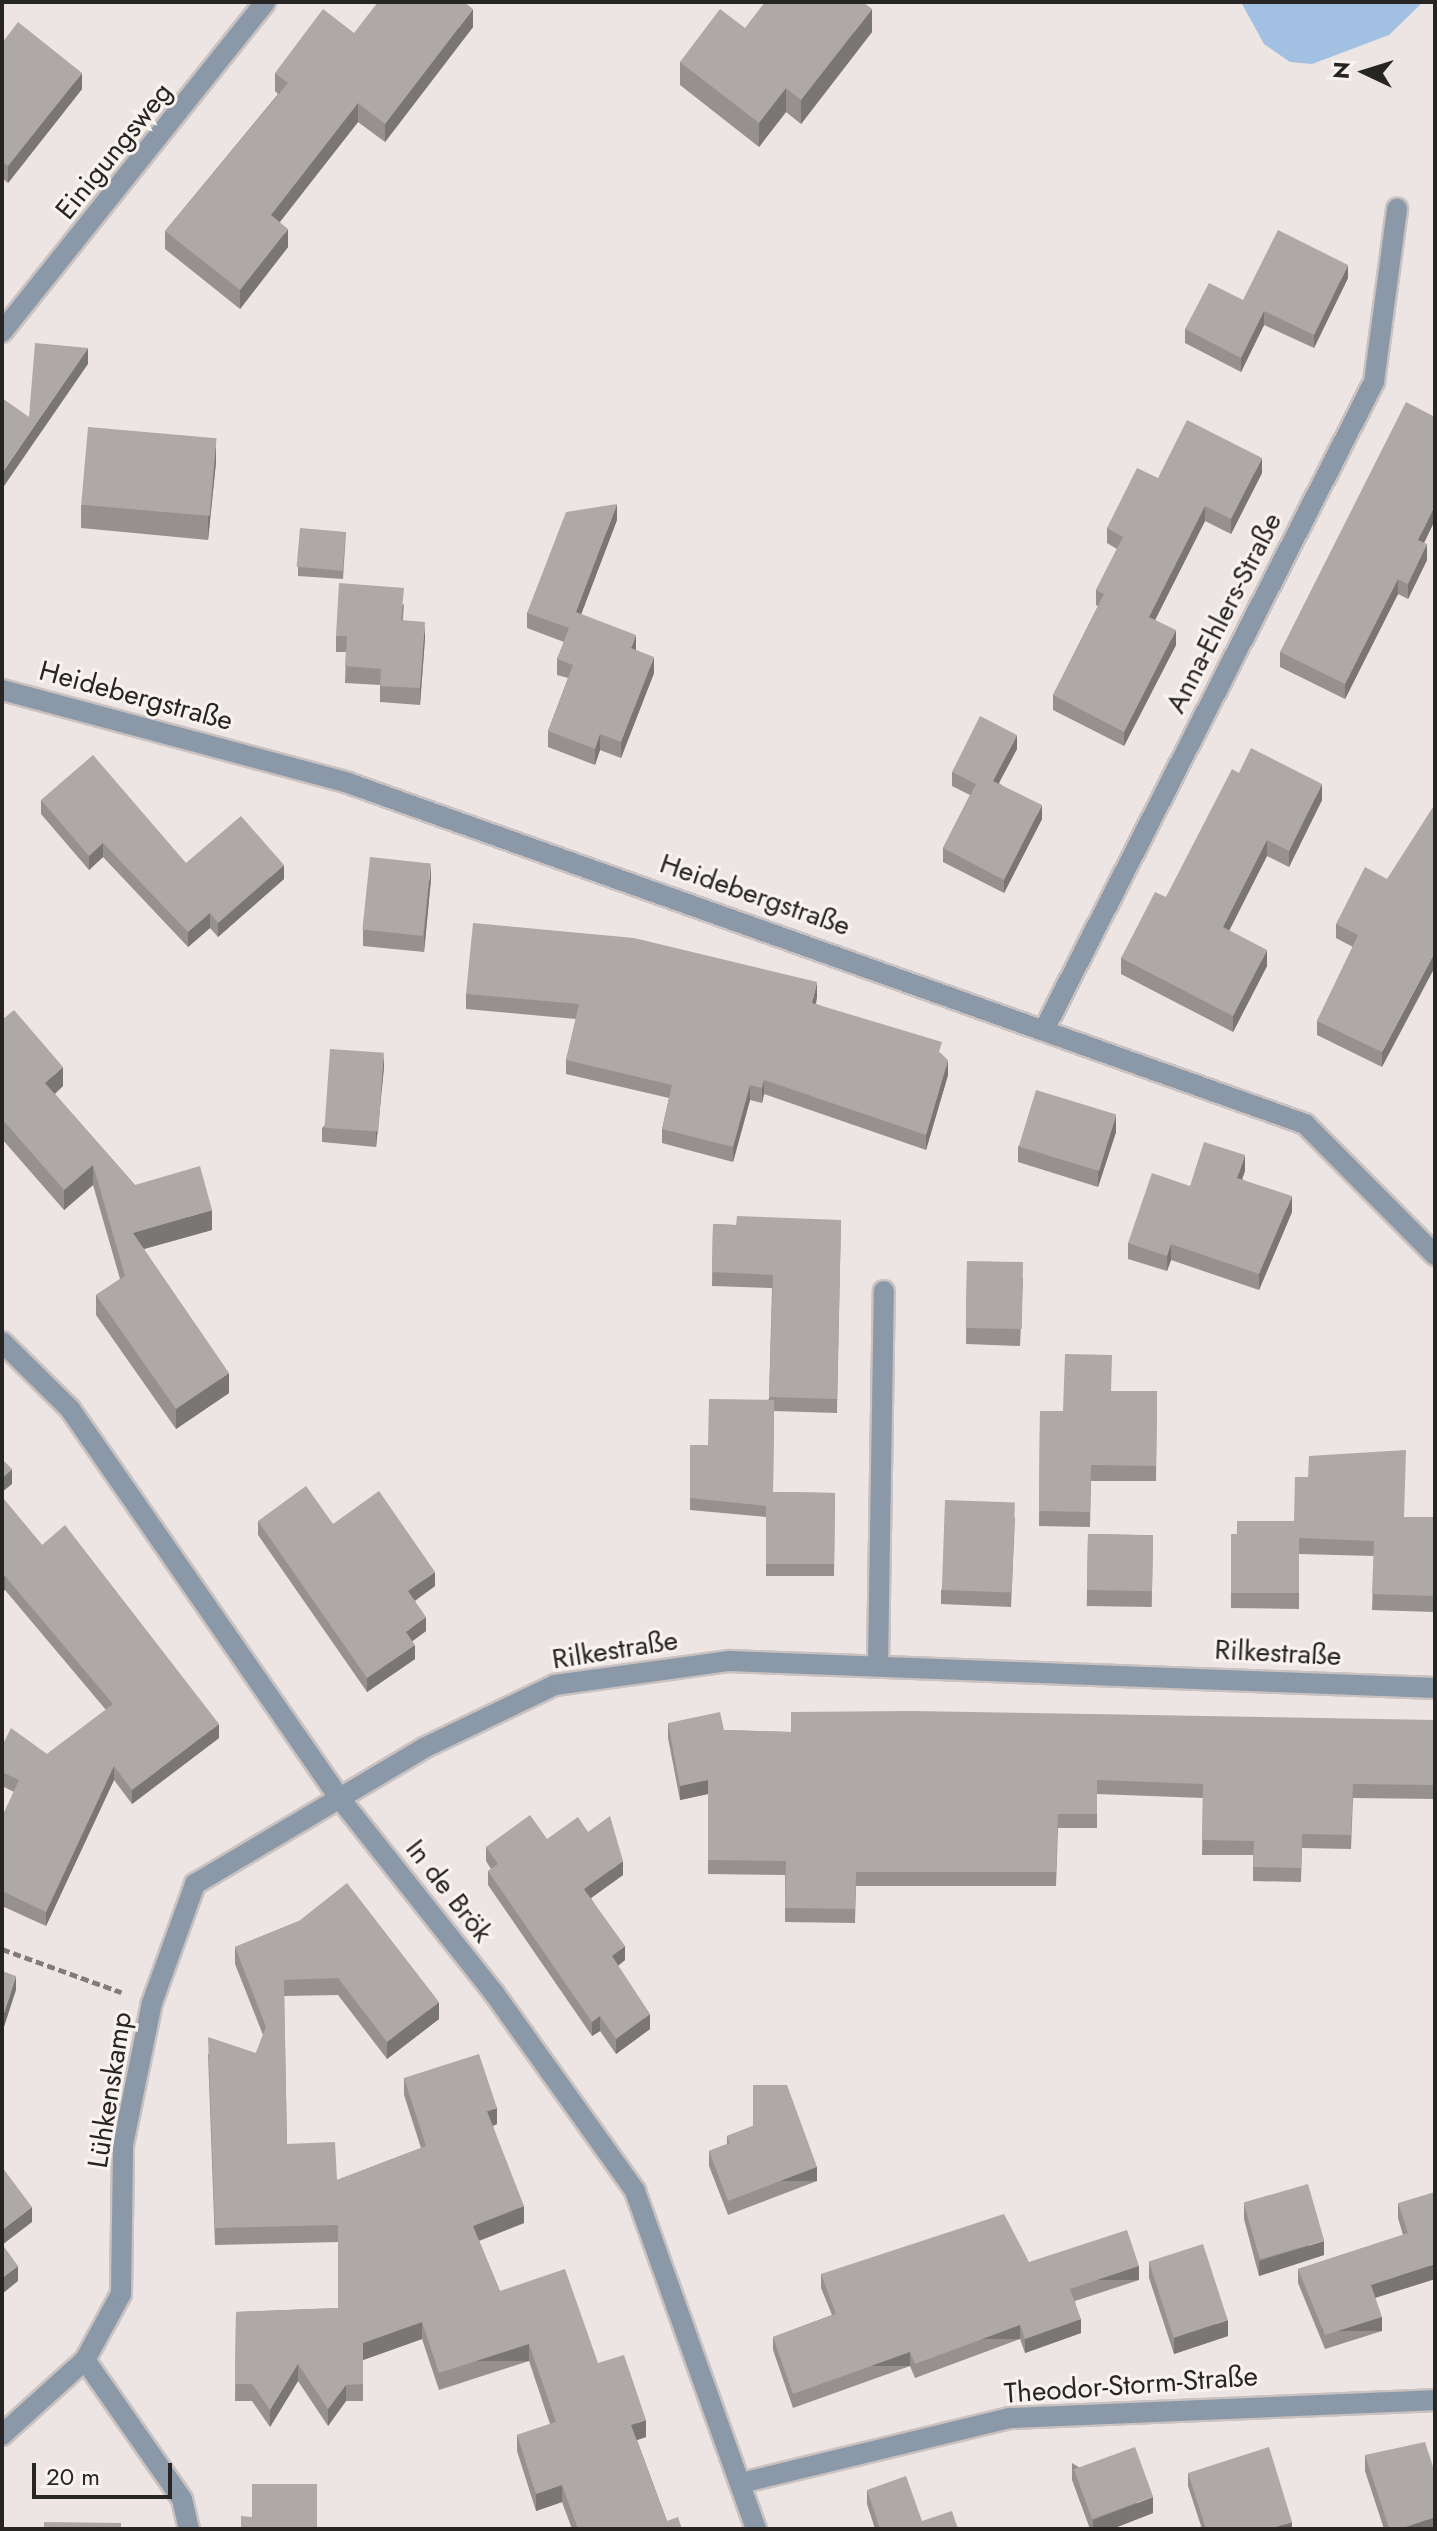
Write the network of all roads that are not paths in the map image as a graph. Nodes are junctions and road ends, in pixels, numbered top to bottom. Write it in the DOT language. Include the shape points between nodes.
graph roads {
  1 [pos="265,2"];
  2 [pos="1397,209"];
  3 [pos="2,332"];
  4 [pos="2,690"];
  5 [pos="1046,1026"];
  6 [pos="1432,1241"];
  7 [pos="884,1291"];
  8 [pos="2,1342"];
  9 [pos="878,1663"];
  10 [pos="1435,1688"];
  11 [pos="341,1800"];
  12 [pos="85,2360"];
  13 [pos="1435,2400"];
  14 [pos="2,2435"];
  15 [pos="741,2483"];
  16 [pos="189,2529"];
  17 [pos="756,2529"];
  1 -- 3 [label="street, Einigungsweg"];
  2 -- 5 [label="street, Anna-Ehlers-Straße" via="1374,382"];
  4 -- 5 [label="street, Heidebergstraße" via="348,783"];
  5 -- 6 [label="street, Heidebergstraße" via="1305,1124"];
  7 -- 9 [label="street"];
  8 -- 11 [label="street, In de Brök" via="70,1409"];
  9 -- 10 [label="street, Rilkestraße"];
  9 -- 11 [label="street, Rilkestraße" via="729,1661 555,1685 424,1748"];
  11 -- 12 [label="street, Lühkenskamp" via="195,1884 152,2003 123,2145 121,2294"];
  11 -- 15 [label="street, In de Brök" via="494,1993 635,2191"];
  12 -- 14 [label="street, Lühkenskamp"];
  12 -- 16 [label="street" via="182,2499"];
  13 -- 15 [label="street, Theodor-Storm-Straße" via="1010,2418"];
  15 -- 17 [label="street, In de Brök"];
}
